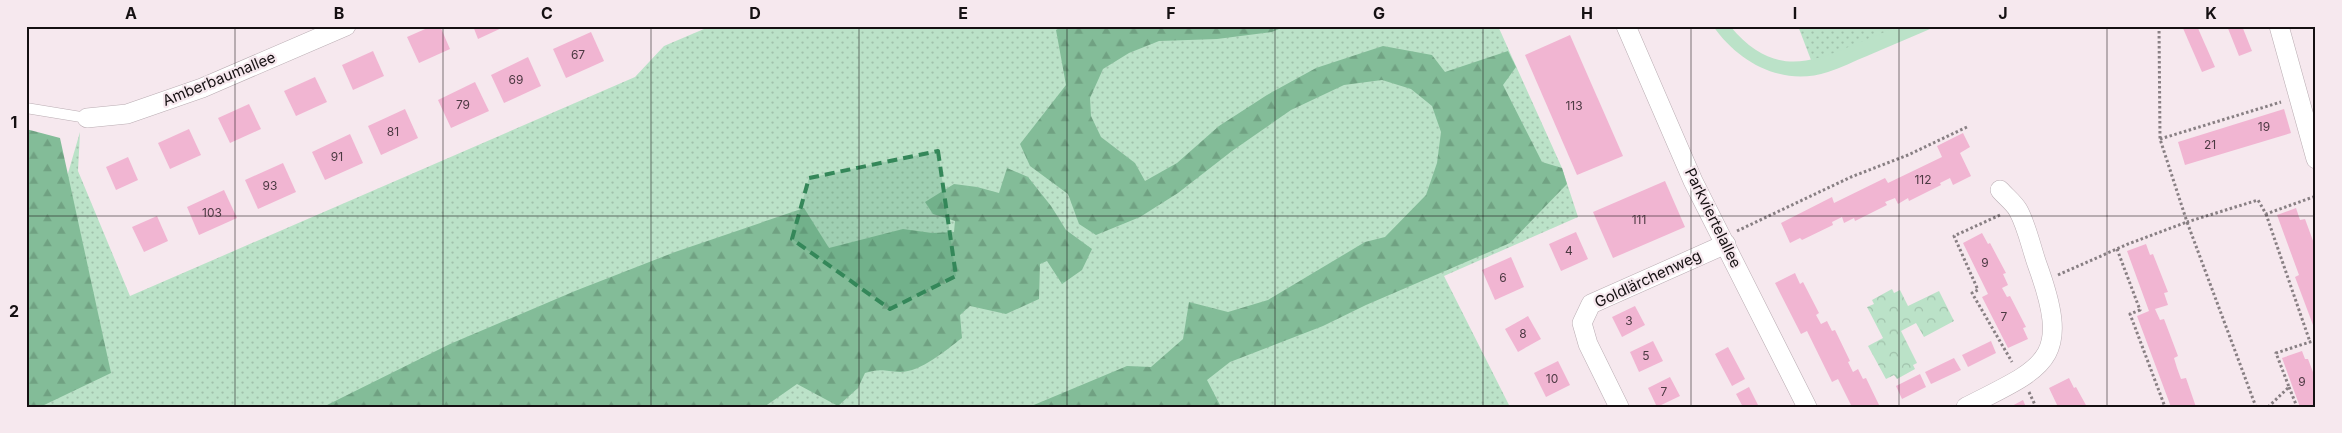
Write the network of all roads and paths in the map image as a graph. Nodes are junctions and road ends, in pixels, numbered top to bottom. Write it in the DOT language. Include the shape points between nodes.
graph roads {
  1 [pos="346,26"];
  2 [pos="1626,26"];
  3 [pos="2159,26"];
  4 [pos="2279,26"];
  5 [pos="2299,96"];
  6 [pos="26,108"];
  7 [pos="87,118"];
  8 [pos="1969,126"];
  9 [pos="2160,139"];
  10 [pos="2316,159"];
  11 [pos="2000,190"];
  12 [pos="2316,196"];
  13 [pos="2018,210"];
  14 [pos="2266,214"];
  15 [pos="2187,222"];
  16 [pos="1724,241"];
  17 [pos="2117,249"];
  18 [pos="2044,282"];
  19 [pos="2316,340"];
  20 [pos="2310,342"];
  21 [pos="2022,379"];
  22 [pos="2289,387"];
  23 [pos="1619,407"];
  24 [pos="1807,407"];
  25 [pos="1966,407"];
  26 [pos="2164,407"];
  27 [pos="2256,407"];
  28 [pos="2268,407"];
  29 [pos="2297,407"];
  1 -- 7 [label="street, Amberbaumallee" via="202,88 127,114"];
  2 -- 16 [label="street, Parkviertelallee" via="1693,181"];
  3 -- 9 [label="path"];
  4 -- 5 [label="street"];
  5 -- 9 [label="path"];
  5 -- 10 [label="street"];
  6 -- 7 [label="lane"];
  8 -- 16 [label="path" via="1851,177"];
  9 -- 15 [label="path"];
  11 -- 13 [label="street"];
  12 -- 14 [label="path"];
  13 -- 18 [label="street"];
  13 -- 21 [label="path" via="2006,212 1954,236 1978,290 1972,293"];
  14 -- 15 [label="path" via="2258,200"];
  14 -- 20 [label="path"];
  15 -- 17 [label="path"];
  15 -- 27 [label="path"];
  16 -- 23 [label="street, Goldlärchenweg" via="1591,304 1582,322 1588,344"];
  16 -- 24 [label="street, Parkviertelallee"];
  17 -- 18 [label="path"];
  17 -- 26 [label="path" via="2140,310 2130,314"];
  18 -- 21 [label="street" via="2053,324 2051,348 2033,371"];
  19 -- 20 [label="path"];
  20 -- 22 [label="path" via="2276,353"];
  21 -- 25 [label="street"];
  22 -- 28 [label="path"];
  22 -- 29 [label="path"];
}
